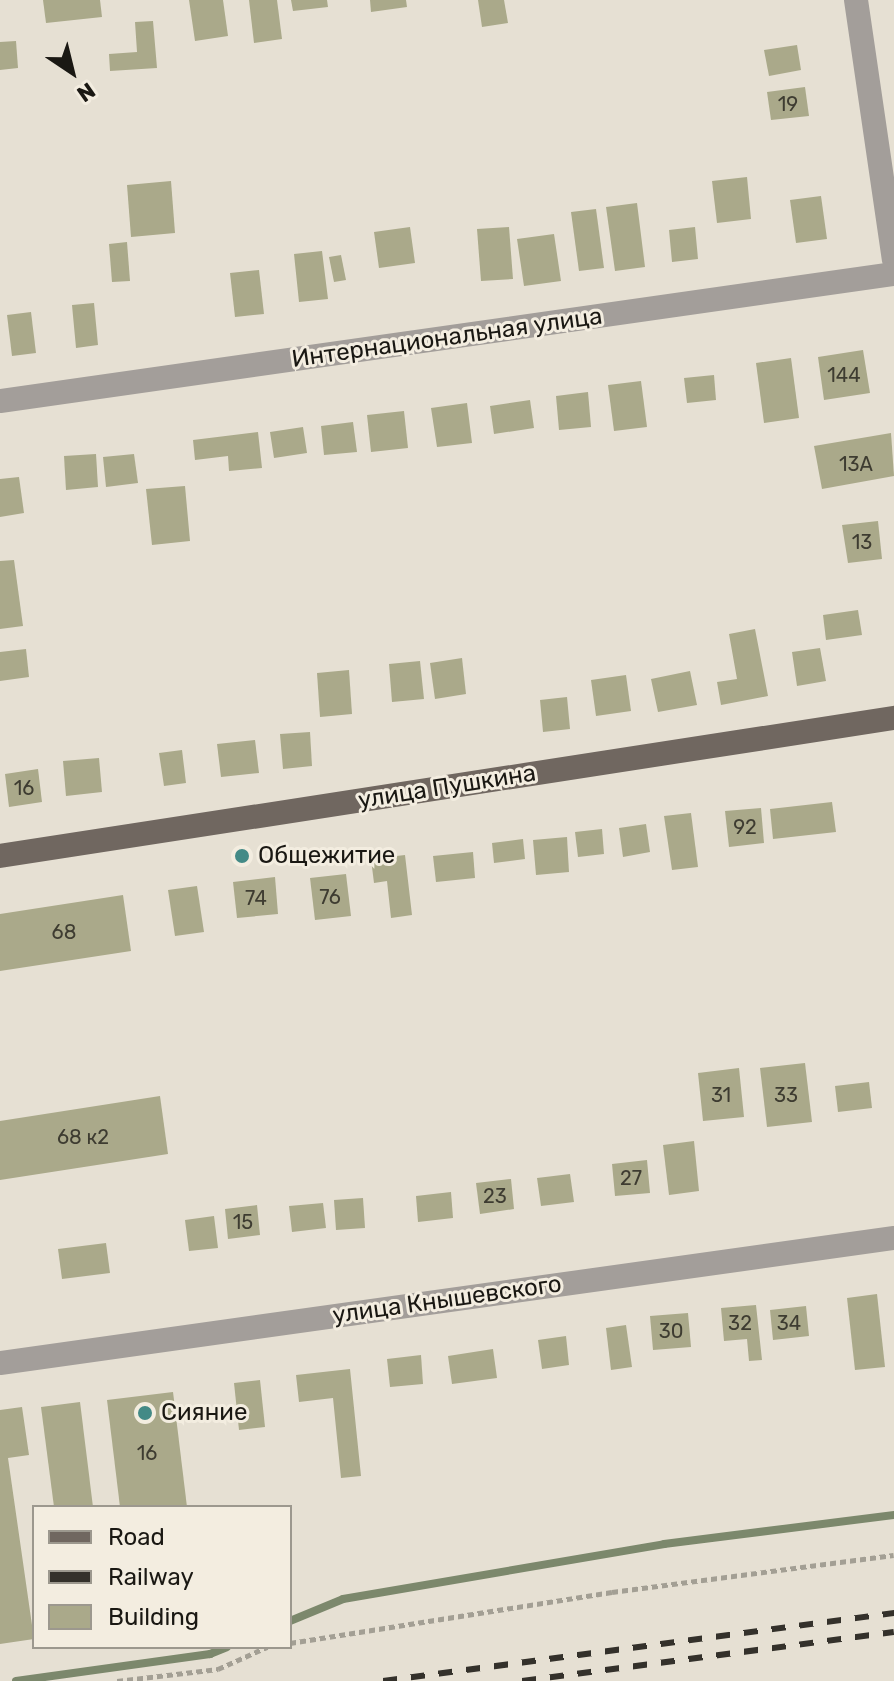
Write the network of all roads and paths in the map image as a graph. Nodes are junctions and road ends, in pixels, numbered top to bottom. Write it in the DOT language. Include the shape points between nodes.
graph roads {
  1 [pos="856,0"];
  2 [pos="894,259"];
  3 [pos="894,274"];
  4 [pos="0,401"];
  5 [pos="894,718"];
  6 [pos="0,856"];
  7 [pos="894,1238"];
  8 [pos="0,1363"];
  9 [pos="894,1555"];
  10 [pos="292,1643"];
  11 [pos="263,1649"];
  12 [pos="117,1681"];
  1 -- 2 [label="street"];
  3 -- 4 [label="street, Интернациональная улица"];
  5 -- 6 [label="main road, улица Пушкина"];
  7 -- 8 [label="street, улица Кнышевского"];
  9 -- 10 [label="path" via="612,1592"];
  11 -- 12 [label="path" via="218,1669"];
}
